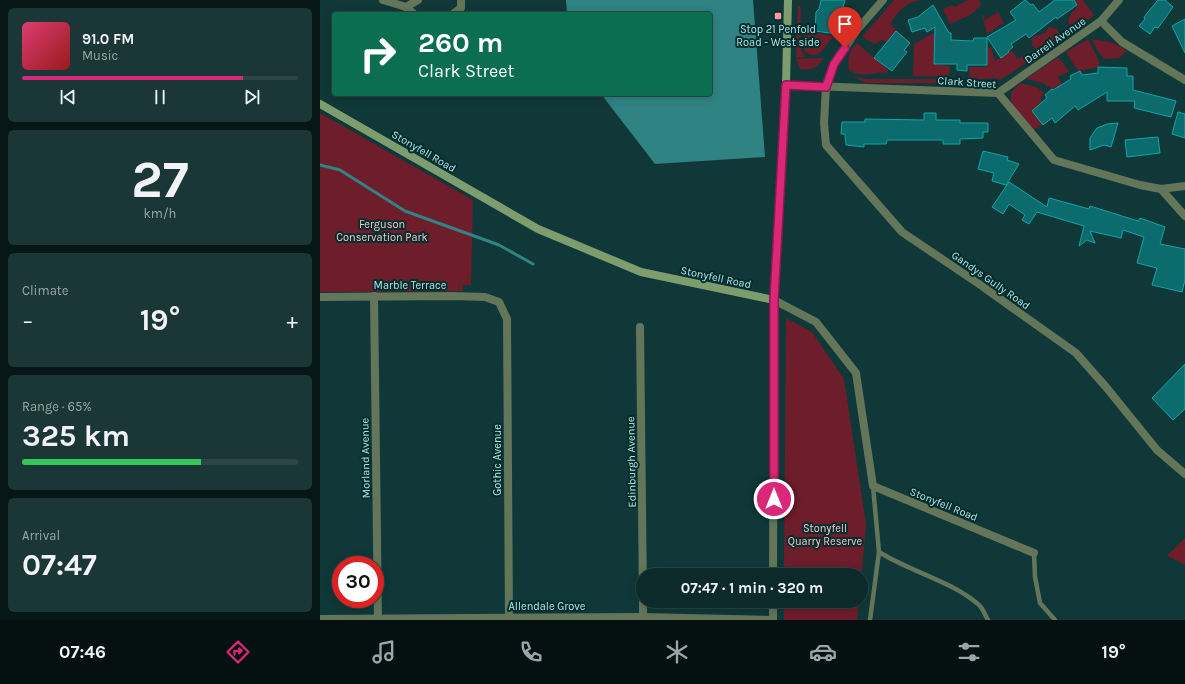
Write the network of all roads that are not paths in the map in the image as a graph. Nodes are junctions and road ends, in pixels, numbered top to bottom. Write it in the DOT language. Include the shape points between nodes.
graph roads {
  1 [pos="383,0"];
  2 [pos="418,0"];
  3 [pos="461,0"];
  4 [pos="788,0"];
  5 [pos="882,0"];
  6 [pos="1119,0"];
  7 [pos="406,6"];
  8 [pos="412,12"];
  9 [pos="456,12"];
  10 [pos="1101,21"];
  11 [pos="1185,80"];
  12 [pos="786,85"];
  13 [pos="826,87"];
  14 [pos="998,93"];
  15 [pos="320,104"];
  16 [pos="1185,186"];
  17 [pos="1161,189"];
  18 [pos="1185,216"];
  19 [pos="374,296"];
  20 [pos="320,297"];
  21 [pos="774,300"];
  22 [pos="499,302"];
  23 [pos="640,327"];
  24 [pos="1185,474"];
  25 [pos="873,486"];
  26 [pos="879,552"];
  27 [pos="1034,553"];
  28 [pos="643,568"];
  29 [pos="774,568"];
  30 [pos="773,608"];
  31 [pos="643,618"];
  32 [pos="320,619"];
  33 [pos="378,619"];
  34 [pos="509,619"];
  35 [pos="773,620"];
  36 [pos="870,620"];
  37 [pos="988,620"];
  38 [pos="1055,620"];
  1 -- 7 [label="street"];
  2 -- 7 [label="street"];
  3 -- 9 [label="street" via="461,8"];
  4 -- 12 [label="street"];
  5 -- 13 [label="street, Gandys Gully Road" via="834,64"];
  6 -- 10 [label="street, Darrell Avenue"];
  7 -- 8 [label="street"];
  10 -- 11 [label="street" via="1122,42"];
  10 -- 14 [label="street, Darrell Avenue"];
  12 -- 13 [label="street, Clark Street"];
  12 -- 21 [label="street"];
  13 -- 14 [label="street, Clark Street"];
  13 -- 24 [label="street, Gandys Gully Road" via="826,145 902,232 1076,353 1157,450"];
  14 -- 17 [label="street, Clark Street" via="1054,160"];
  15 -- 21 [label="street, Stonyfell Road" via="538,229 641,272"];
  16 -- 17 [label="street, Clark Street"];
  17 -- 18 [label="street"];
  19 -- 20 [label="street, Marble Terrace"];
  19 -- 22 [label="street, Marble Terrace" via="485,297"];
  19 -- 33 [label="street, Morland Avenue"];
  21 -- 25 [label="street, Stonyfell Road" via="816,322 856,373"];
  21 -- 29 [label="street"];
  22 -- 34 [label="street, Gothic Avenue" via="507,319"];
  23 -- 28 [label="street, Edinburgh Avenue"];
  25 -- 26 [label="lane"];
  25 -- 27 [label="street, Stonyfell Road"];
  26 -- 36 [label="lane"];
  26 -- 37 [label="lane" via="892,561 940,580 980,605"];
  27 -- 38 [label="lane" via="1040,603"];
  30 -- 35 [label="street"];
  31 -- 34 [label="street, Allendale Grove"];
  31 -- 35 [label="street, Allendale Grove"];
  32 -- 33 [label="street, Allendale Grove"];
  33 -- 34 [label="street, Allendale Grove"];
}
